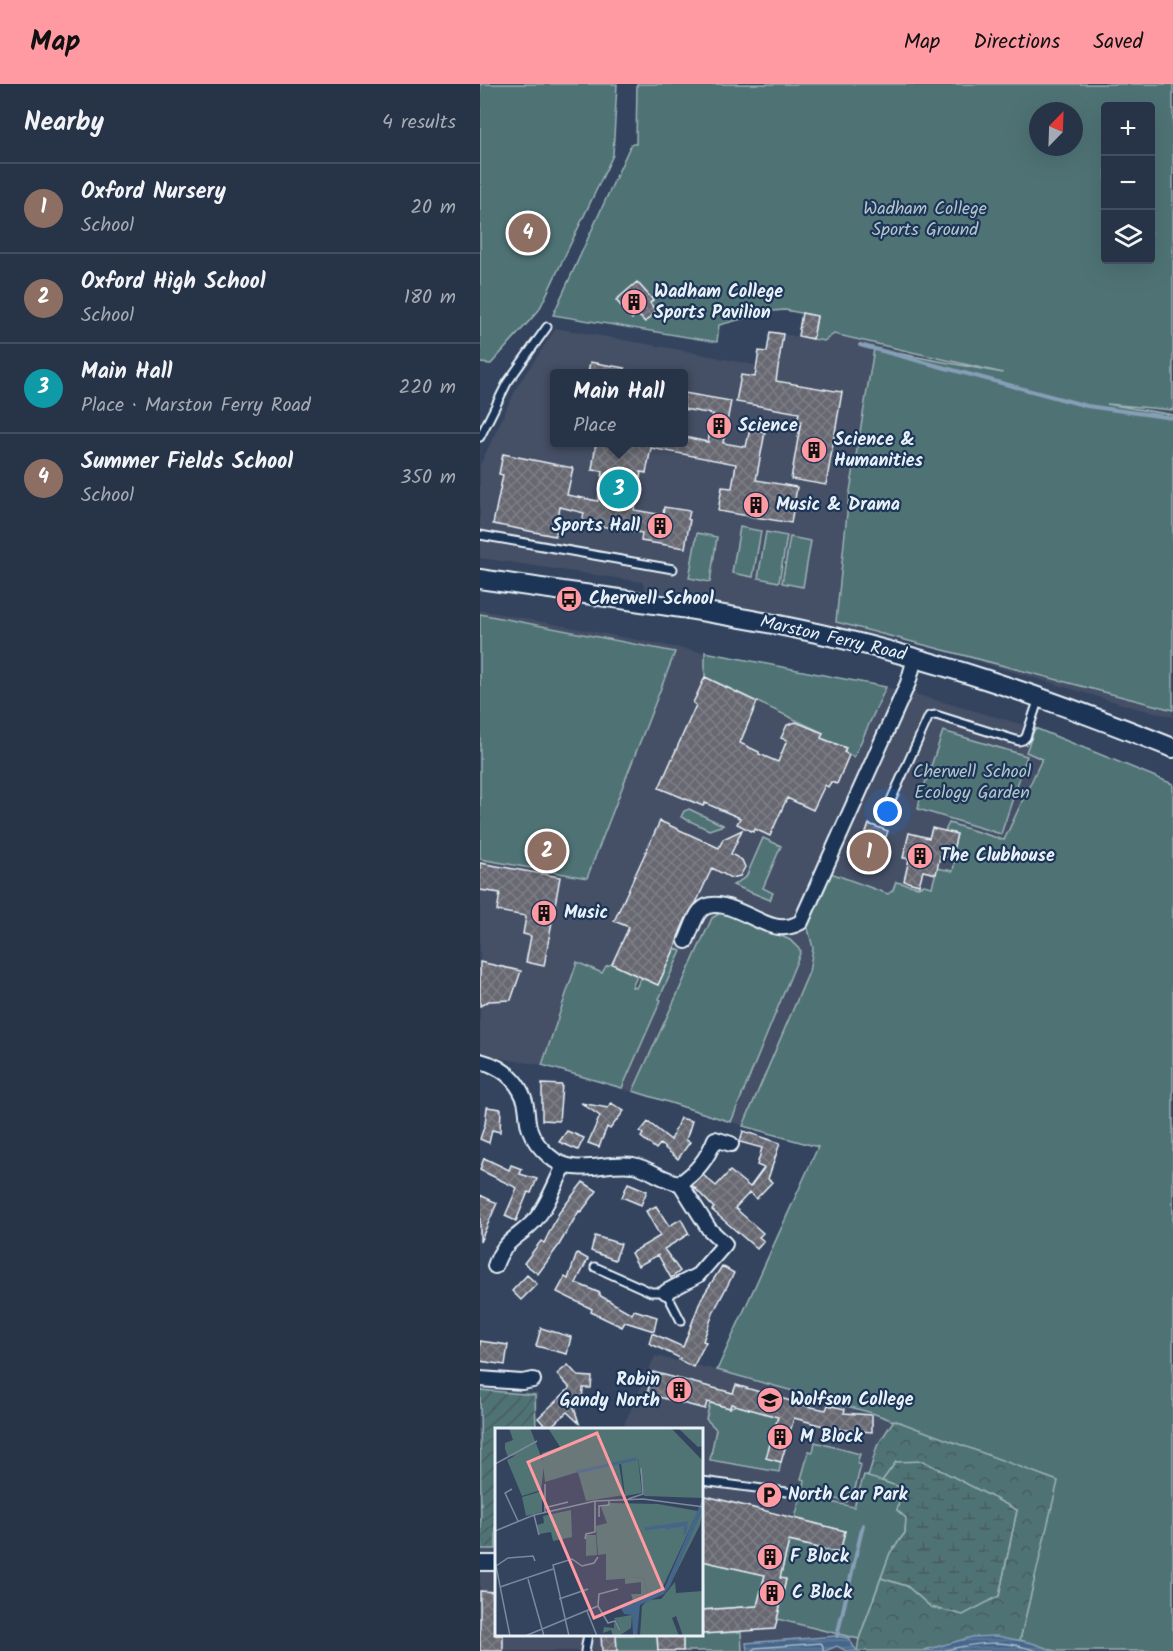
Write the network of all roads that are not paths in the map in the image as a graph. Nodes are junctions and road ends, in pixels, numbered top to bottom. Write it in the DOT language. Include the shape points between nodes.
graph roads {
  1 [pos="547,327"];
  2 [pos="480,437"];
  3 [pos="480,535"];
  4 [pos="674,569"];
  5 [pos="480,579"];
  6 [pos="915,658"];
  7 [pos="1040,697"];
  8 [pos="1173,748"];
  9 [pos="887,809"];
  10 [pos="686,941"];
  11 [pos="480,1061"];
  12 [pos="731,1144"];
  13 [pos="564,1166"];
  14 [pos="680,1183"];
  15 [pos="495,1266"];
  16 [pos="595,1267"];
  17 [pos="666,1292"];
  18 [pos="681,1321"];
  19 [pos="480,1379"];
  20 [pos="533,1380"];
  21 [pos="704,1481"];
  22 [pos="787,1492"];
  23 [pos="588,1636"];
  24 [pos="585,1651"];
  1 -- 2 [label="lane" via="507,383"];
  3 -- 4 [label="lane"];
  5 -- 6 [label="main road, Marston Ferry Road" via="764,623"];
  6 -- 7 [label="main road, Marston Ferry Road"];
  6 -- 10 [label="street" via="908,682 801,922 776,927 712,904 700,911"];
  7 -- 8 [label="main road, Marston Ferry Road"];
  7 -- 9 [label="lane" via="1026,737 1019,741 929,716"];
  11 -- 13 [label="street" via="501,1068 513,1079 524,1098 535,1139"];
  12 -- 14 [label="street" via="716,1133 710,1152"];
  13 -- 14 [label="street" via="630,1164"];
  13 -- 15 [label="street" via="542,1211 500,1252"];
  14 -- 17 [label="street" via="709,1229 724,1244 698,1275"];
  16 -- 17 [label="lane" via="651,1292"];
  17 -- 18 [label="lane"];
  19 -- 20 [label="street"];
  21 -- 22 [label="lane"];
  23 -- 24 [label="lane"];
}
